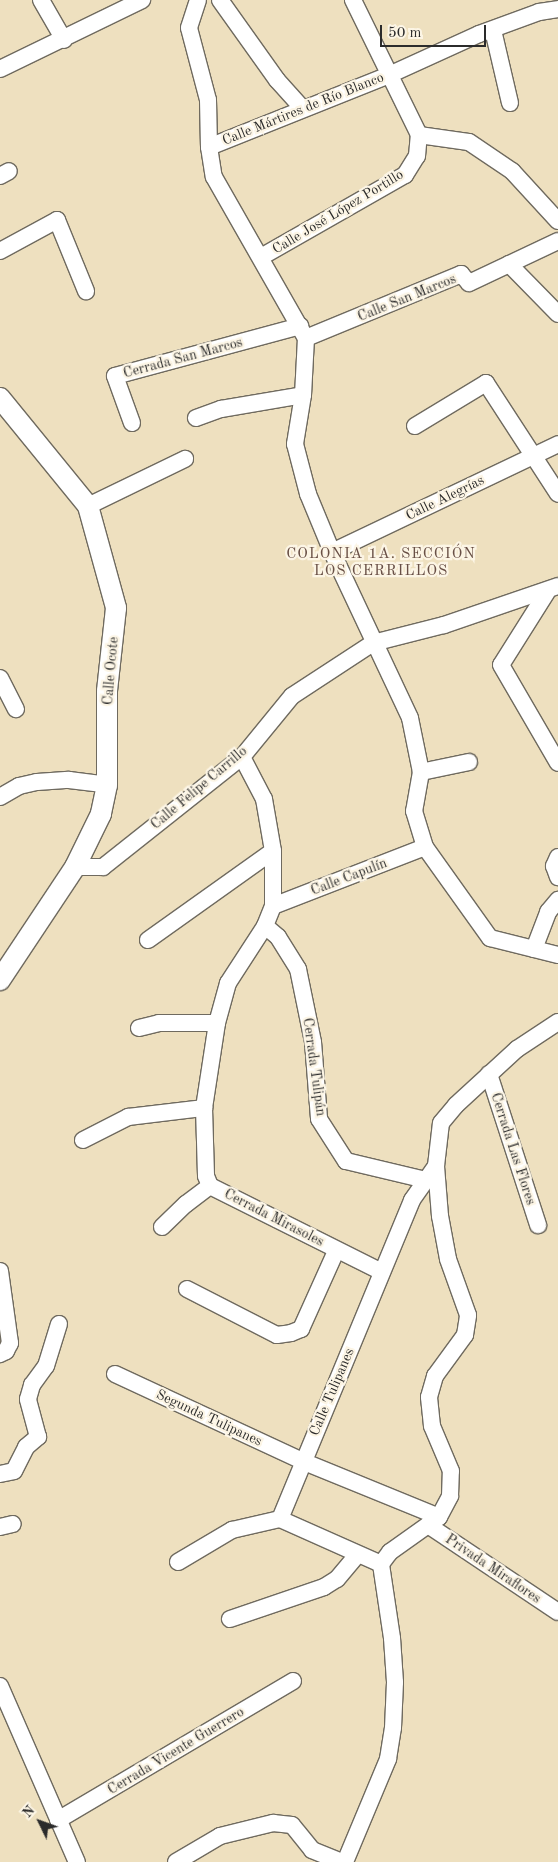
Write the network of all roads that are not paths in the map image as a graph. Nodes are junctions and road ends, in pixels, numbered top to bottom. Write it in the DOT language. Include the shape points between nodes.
graph roads {
  1 [pos="41,0"];
  2 [pos="142,0"];
  3 [pos="198,0"];
  4 [pos="220,0"];
  5 [pos="353,0"];
  6 [pos="536,6"];
  7 [pos="558,9"];
  8 [pos="493,30"];
  9 [pos="64,40"];
  10 [pos="0,69"];
  11 [pos="389,75"];
  12 [pos="510,103"];
  13 [pos="302,108"];
  14 [pos="419,135"];
  15 [pos="208,148"];
  16 [pos="558,221"];
  17 [pos="558,241"];
  18 [pos="0,251"];
  19 [pos="261,257"];
  20 [pos="509,264"];
  21 [pos="86,291"];
  22 [pos="558,314"];
  23 [pos="303,332"];
  24 [pos="303,395"];
  25 [pos="0,398"];
  26 [pos="196,418"];
  27 [pos="132,423"];
  28 [pos="415,426"];
  29 [pos="558,444"];
  30 [pos="534,456"];
  31 [pos="185,459"];
  32 [pos="558,494"];
  33 [pos="88,506"];
  34 [pos="332,552"];
  35 [pos="553,589"];
  36 [pos="373,644"];
  37 [pos="0,678"];
  38 [pos="16,709"];
  39 [pos="242,757"];
  40 [pos="469,762"];
  41 [pos="558,763"];
  42 [pos="421,772"];
  43 [pos="107,785"];
  44 [pos="0,797"];
  45 [pos="425,847"];
  46 [pos="273,850"];
  47 [pos="558,858"];
  48 [pos="75,867"];
  49 [pos="558,877"];
  50 [pos="558,900"];
  51 [pos="273,906"];
  52 [pos="265,926"];
  53 [pos="148,940"];
  54 [pos="534,949"];
  55 [pos="558,955"];
  56 [pos="0,980"];
  57 [pos="217,1023"];
  58 [pos="139,1028"];
  59 [pos="555,1030"];
  60 [pos="489,1074"];
  61 [pos="204,1108"];
  62 [pos="83,1140"];
  63 [pos="436,1166"];
  64 [pos="426,1180"];
  65 [pos="210,1186"];
  66 [pos="538,1225"];
  67 [pos="162,1227"];
  68 [pos="336,1251"];
  69 [pos="0,1271"];
  70 [pos="382,1272"];
  71 [pos="187,1289"];
  72 [pos="59,1324"];
  73 [pos="0,1354"];
  74 [pos="115,1374"];
  75 [pos="302,1461"];
  76 [pos="7,1472"];
  77 [pos="280,1518"];
  78 [pos="433,1521"];
  79 [pos="357,1555"];
  80 [pos="178,1562"];
  81 [pos="381,1564"];
  82 [pos="558,1612"];
  83 [pos="230,1620"];
  84 [pos="293,1682"];
  85 [pos="0,1686"];
  86 [pos="58,1820"];
  87 [pos="77,1862"];
  88 [pos="176,1862"];
  89 [pos="343,1862"];
  1 -- 9 [label="street"];
  2 -- 9 [label="street"];
  3 -- 15 [label="street" via="189,28 208,100"];
  4 -- 13 [label="street" via="277,80"];
  5 -- 11 [label="street"];
  6 -- 7 [label="street, Calle Mártires de Río Blanco"];
  6 -- 8 [label="street, Calle Mártires de Río Blanco"];
  8 -- 11 [label="street, Calle Mártires de Río Blanco"];
  8 -- 12 [label="street"];
  9 -- 10 [label="street"];
  11 -- 13 [label="street, Calle Mártires de Río Blanco"];
  11 -- 14 [label="street"];
  13 -- 15 [label="street, Calle Mártires de Río Blanco"];
  14 -- 16 [label="street" via="469,142 512,171"];
  14 -- 19 [label="street, Calle José López Portillo" via="417,156 405,175"];
  15 -- 19 [label="street, Calle Mártires de Río Blanco" via="214,177"];
  17 -- 20 [label="street, Calle San Marcos"];
  18 -- 21 [label="street" via="57,220"];
  19 -- 23 [label="street, Calle Mártires de Río Blanco"];
  20 -- 22 [label="street"];
  20 -- 23 [label="street, Calle San Marcos" via="469,283 461,274"];
  23 -- 24 [label="street"];
  23 -- 27 [label="street, Cerrada San Marcos" via="115,376"];
  24 -- 26 [label="street" via="222,409"];
  24 -- 34 [label="street" via="295,444 308,494"];
  25 -- 33 [label="street, Calle Ocote"];
  28 -- 30 [label="street" via="486,383"];
  29 -- 30 [label="street, Calle Alegrías"];
  30 -- 32 [label="street"];
  30 -- 34 [label="street, Calle Alegrías"];
  31 -- 33 [label="street"];
  33 -- 43 [label="street, Calle Ocote" via="116,608 106,691"];
  34 -- 36 [label="street"];
  35 -- 36 [label="street, Calle Felipe Carrillo" via="444,625"];
  35 -- 41 [label="street" via="501,665"];
  36 -- 39 [label="street, Calle Felipe Carrillo" via="292,696"];
  36 -- 42 [label="street" via="393,677 410,718"];
  37 -- 38 [label="street"];
  39 -- 46 [label="street" via="264,799"];
  39 -- 48 [label="street, Calle Felipe Carrillo" via="103,867"];
  40 -- 42 [label="street"];
  42 -- 45 [label="street" via="414,810"];
  43 -- 44 [label="street" via="69,780 38,782 19,786"];
  43 -- 48 [label="street, Calle Ocote" via="101,814"];
  45 -- 51 [label="street, Calle Capulín"];
  45 -- 54 [label="street" via="490,938"];
  46 -- 51 [label="street"];
  46 -- 53 [label="street"];
  47 -- 49 [label="street" via="554,866"];
  48 -- 56 [label="street, Calle Ocote"];
  50 -- 54 [label="street" via="548,912"];
  51 -- 52 [label="street, Cerrada Mirasoles"];
  52 -- 57 [label="street, Cerrada Mirasoles" via="228,983"];
  52 -- 64 [label="street, Cerrada Tulipán" via="278,937 298,969 313,1042 319,1118 346,1162"];
  54 -- 55 [label="street"];
  57 -- 58 [label="street" via="159,1024"];
  57 -- 61 [label="street, Cerrada Mirasoles"];
  59 -- 60 [label="street" via="517,1049"];
  60 -- 63 [label="street" via="441,1122"];
  60 -- 66 [label="street, Cerrada Las Flores"];
  61 -- 62 [label="street" via="128,1117"];
  61 -- 65 [label="street, Cerrada Mirasoles" via="206,1176"];
  63 -- 64 [label="street, Calle Tulipanes"];
  63 -- 78 [label="street" via="448,1258 468,1315 464,1335 436,1376 429,1397 432,1426 451,1471 450,1496"];
  64 -- 70 [label="street, Calle Tulipanes" via="412,1200"];
  65 -- 67 [label="street"];
  65 -- 68 [label="street, Cerrada Mirasoles" via="270,1214"];
  68 -- 70 [label="street, Cerrada Mirasoles"];
  68 -- 71 [label="street" via="301,1329 291,1333 277,1335"];
  69 -- 73 [label="street" via="10,1343"];
  70 -- 75 [label="street, Calle Tulipanes"];
  72 -- 76 [label="street" via="46,1366 32,1385 28,1399 38,1437"];
  74 -- 75 [label="street, Segunda Tulipanes"];
  75 -- 77 [label="street, Calle Tulipanes"];
  75 -- 78 [label="street, Segunda Tulipanes"];
  77 -- 79 [label="street"];
  77 -- 80 [label="street" via="232,1530"];
  78 -- 81 [label="street" via="390,1552"];
  78 -- 82 [label="street, Privada Miraflores"];
  79 -- 81 [label="street"];
  79 -- 83 [label="street" via="336,1579 324,1587"];
  81 -- 89 [label="street" via="392,1638 395,1682 393,1728 388,1759"];
  84 -- 86 [label="street, Cerrada Vicente Guerrero"];
  85 -- 86 [label="street"];
  86 -- 87 [label="street"];
  88 -- 89 [label="street" via="220,1836 273,1823 292,1825 312,1850"];
}
